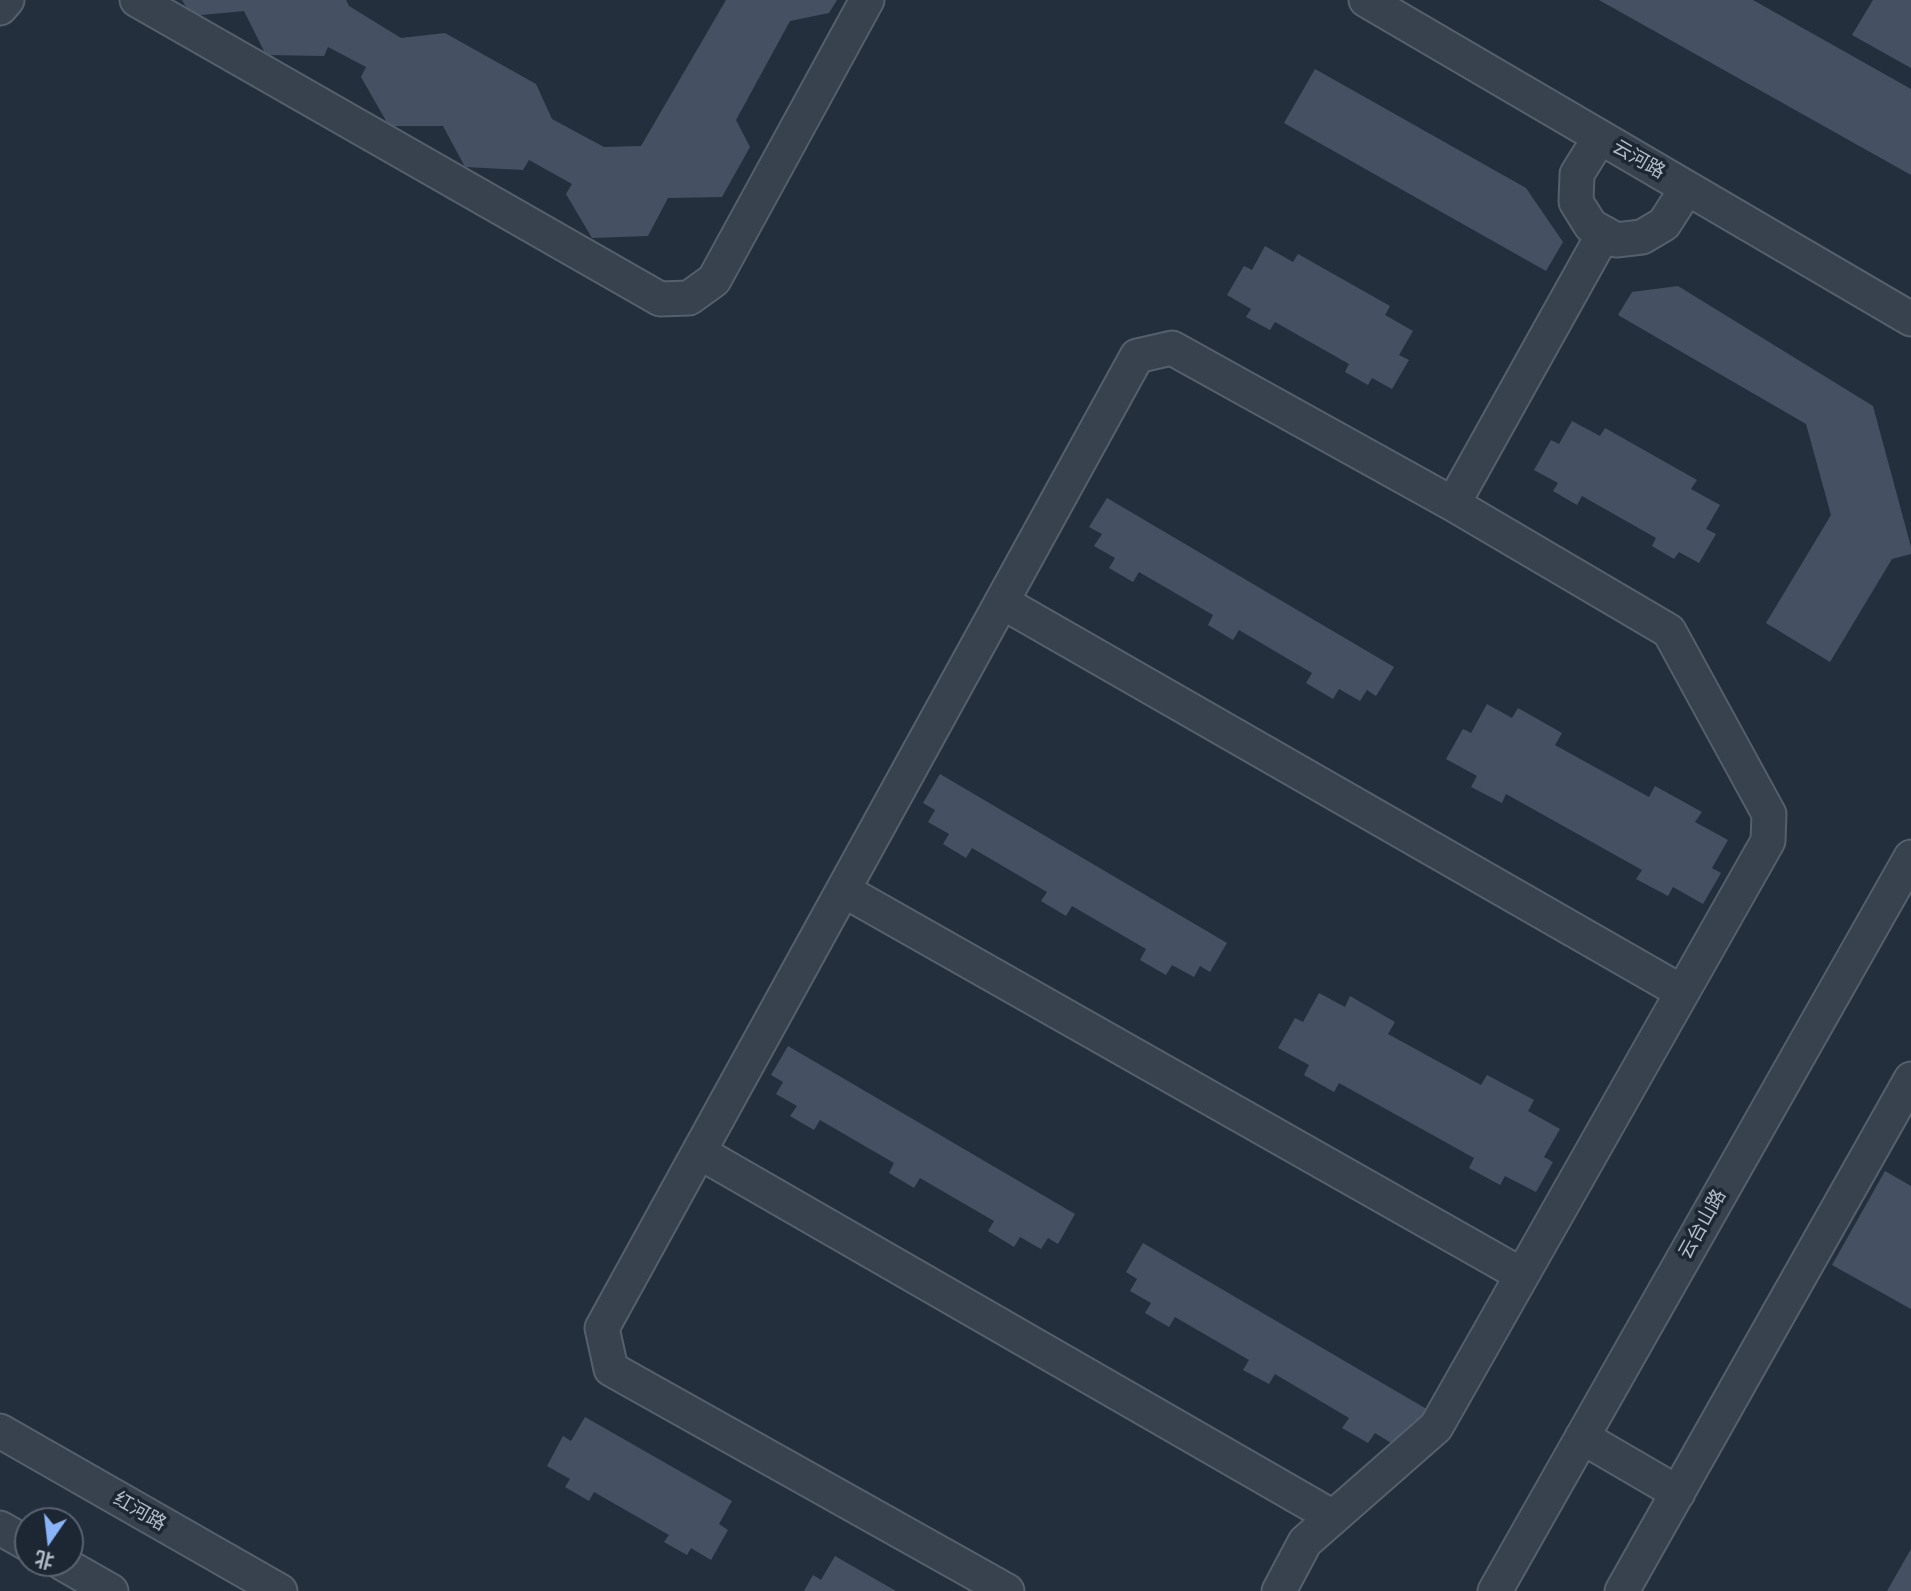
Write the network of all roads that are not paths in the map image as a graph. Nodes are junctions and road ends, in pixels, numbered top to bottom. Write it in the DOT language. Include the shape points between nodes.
graph roads {
  1 [pos="7,0"];
  2 [pos="137,0"];
  3 [pos="867,0"];
  4 [pos="1366,0"];
  5 [pos="0,8"];
  6 [pos="1600,137"];
  7 [pos="1687,188"];
  8 [pos="1604,233"];
  9 [pos="1911,319"];
  10 [pos="1453,504"];
  11 [pos="1002,602"];
  12 [pos="1911,857"];
  13 [pos="843,890"];
  14 [pos="1682,992"];
  15 [pos="1911,1079"];
  16 [pos="1900,1126"];
  17 [pos="699,1152"];
  18 [pos="1522,1275"];
  19 [pos="0,1431"];
  20 [pos="1582,1437"];
  21 [pos="1678,1493"];
  22 [pos="1332,1517"];
  23 [pos="84,1576"];
  24 [pos="111,1591"];
  25 [pos="280,1591"];
  26 [pos="1007,1591"];
  27 [pos="1279,1591"];
  28 [pos="1495,1591"];
  29 [pos="1622,1591"];
  1 -- 5 [label="street"];
  2 -- 3 [label="street" via="660,299 689,298 714,280"];
  4 -- 6 [label="street, 云河路"];
  6 -- 7 [label="street, 云河路"];
  6 -- 8 [label="street" via="1577,174 1576,202 1591,226"];
  7 -- 8 [label="street" via="1664,225 1642,237 1616,240"];
  7 -- 9 [label="street, 云河路"];
  8 -- 10 [label="street"];
  10 -- 11 [label="street" via="1172,348 1137,356"];
  10 -- 14 [label="street" via="1669,631 1769,814 1768,841"];
  11 -- 13 [label="street"];
  11 -- 14 [label="street"];
  12 -- 20 [label="street, 云台山路"];
  13 -- 17 [label="street"];
  13 -- 18 [label="street"];
  14 -- 18 [label="street"];
  15 -- 16 [label="street"];
  16 -- 21 [label="street"];
  17 -- 22 [label="street"];
  17 -- 26 [label="street" via="602,1328 611,1369"];
  18 -- 22 [label="street" via="1436,1427"];
  19 -- 25 [label="street, 红河路"];
  20 -- 21 [label="street"];
  20 -- 28 [label="street, 云台山路"];
  21 -- 29 [label="street"];
  22 -- 27 [label="street" via="1305,1542"];
  23 -- 24 [label="street"];
}
